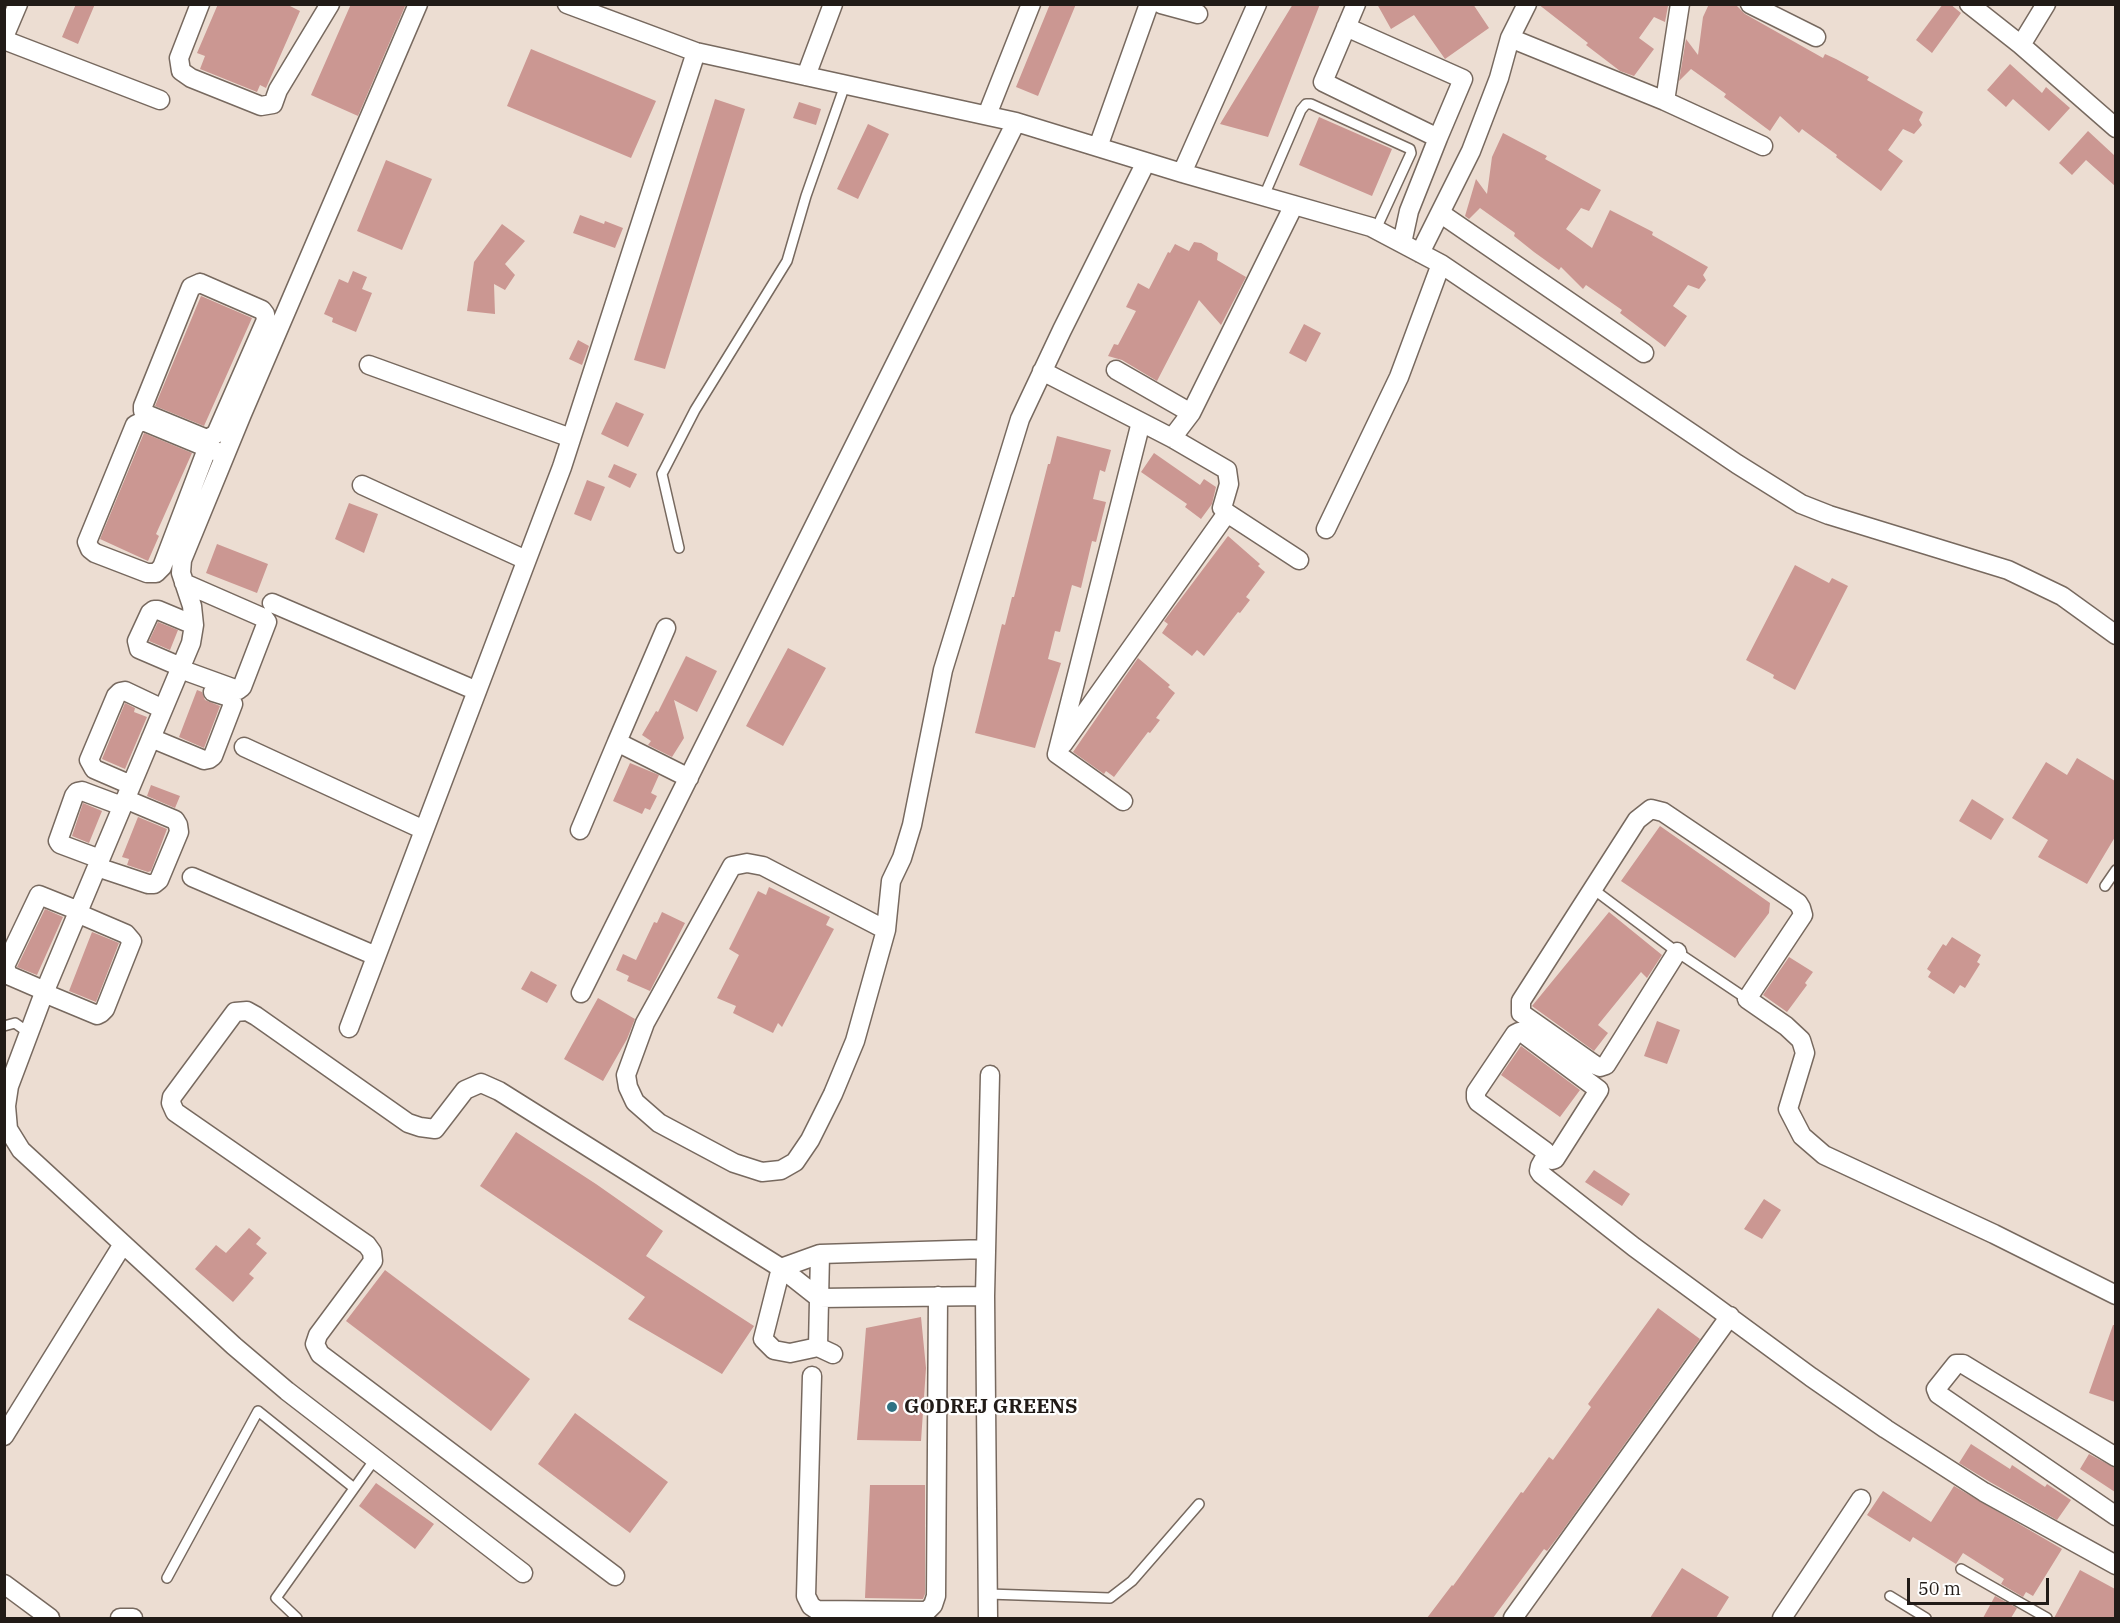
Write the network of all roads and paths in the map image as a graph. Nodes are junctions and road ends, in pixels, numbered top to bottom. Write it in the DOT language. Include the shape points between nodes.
graph roads {
  1 [pos="18,4"];
  2 [pos="200,4"];
  3 [pos="417,4"];
  4 [pos="567,4"];
  5 [pos="833,4"];
  6 [pos="1031,4"];
  7 [pos="1149,4"];
  8 [pos="1161,4"];
  9 [pos="1257,4"];
  10 [pos="1356,4"];
  11 [pos="1527,4"];
  12 [pos="1680,4"];
  13 [pos="1750,4"];
  14 [pos="1969,4"];
  15 [pos="2046,4"];
  16 [pos="322,7"];
  17 [pos="1198,15"];
  18 [pos="1346,27"];
  19 [pos="1816,37"];
  20 [pos="4,38"];
  21 [pos="1510,38"];
  22 [pos="2021,45"];
  23 [pos="696,52"];
  24 [pos="806,76"];
  25 [pos="845,85"];
  26 [pos="160,100"];
  27 [pos="1665,101"];
  28 [pos="987,115"];
  29 [pos="1016,122"];
  30 [pos="2115,128"];
  31 [pos="1438,138"];
  32 [pos="1763,146"];
  33 [pos="1098,147"];
  34 [pos="1146,162"];
  35 [pos="1182,173"];
  36 [pos="1264,196"];
  37 [pos="1294,205"];
  38 [pos="1440,213"];
  39 [pos="1376,229"];
  40 [pos="1402,243"];
  41 [pos="1420,253"];
  42 [pos="1441,264"];
  43 [pos="1644,353"];
  44 [pos="369,365"];
  45 [pos="1116,370"];
  46 [pos="1042,371"];
  47 [pos="250,374"];
  48 [pos="1191,413"];
  49 [pos="1141,422"];
  50 [pos="571,438"];
  51 [pos="1172,438"];
  52 [pos="207,449"];
  53 [pos="225,455"];
  54 [pos="362,485"];
  55 [pos="1227,513"];
  56 [pos="1326,529"];
  57 [pos="679,548"];
  58 [pos="526,560"];
  59 [pos="1299,561"];
  60 [pos="184,583"];
  61 [pos="272,603"];
  62 [pos="194,625"];
  63 [pos="666,628"];
  64 [pos="2115,635"];
  65 [pos="179,672"];
  66 [pos="477,691"];
  67 [pos="163,709"];
  68 [pos="151,738"];
  69 [pos="617,742"];
  70 [pos="244,747"];
  71 [pos="1057,754"];
  72 [pos="689,778"];
  73 [pos="126,797"];
  74 [pos="1123,801"];
  75 [pos="424,830"];
  76 [pos="580,830"];
  77 [pos="98,863"];
  78 [pos="2115,870"];
  79 [pos="192,877"];
  80 [pos="2105,886"];
  81 [pos="1593,889"];
  82 [pos="78,912"];
  83 [pos="886,930"];
  84 [pos="1677,952"];
  85 [pos="376,956"];
  86 [pos="45,992"];
  87 [pos="581,993"];
  88 [pos="1747,999"];
  89 [pos="4,1026"];
  90 [pos="349,1028"];
  91 [pos="28,1033"];
  92 [pos="990,1075"];
  93 [pos="5,1106"];
  94 [pos="1545,1156"];
  95 [pos="123,1244"];
  96 [pos="986,1250"];
  97 [pos="820,1254"];
  98 [pos="781,1268"];
  99 [pos="2115,1295"];
  100 [pos="938,1296"];
  101 [pos="985,1296"];
  102 [pos="819,1298"];
  103 [pos="1730,1316"];
  104 [pos="812,1376"];
  105 [pos="4,1436"];
  106 [pos="2115,1457"];
  107 [pos="375,1459"];
  108 [pos="354,1488"];
  109 [pos="1861,1499"];
  110 [pos="1199,1504"];
  111 [pos="2115,1516"];
  112 [pos="2115,1565"];
  113 [pos="1961,1569"];
  114 [pos="523,1574"];
  115 [pos="615,1576"];
  116 [pos="167,1578"];
  117 [pos="4,1584"];
  118 [pos="988,1594"];
  119 [pos="1890,1596"];
  120 [pos="50,1618"];
  121 [pos="120,1618"];
  122 [pos="133,1618"];
  123 [pos="297,1618"];
  124 [pos="988,1618"];
  125 [pos="1513,1618"];
  126 [pos="1782,1618"];
  127 [pos="1926,1618"];
  128 [pos="2047,1618"];
  1 -- 20 [label="street"];
  2 -- 16 [label="street" via="179,58 181,71 261,106 273,104"];
  3 -- 47 [label="street"];
  4 -- 23 [label="street"];
  5 -- 24 [label="street"];
  6 -- 28 [label="street"];
  7 -- 33 [label="street"];
  8 -- 17 [label="street"];
  9 -- 35 [label="street"];
  10 -- 18 [label="street"];
  11 -- 21 [label="street"];
  12 -- 27 [label="street"];
  13 -- 19 [label="street"];
  14 -- 22 [label="street"];
  15 -- 22 [label="street"];
  18 -- 31 [label="street" via="1323,82"];
  18 -- 31 [label="street" via="1463,79"];
  20 -- 26 [label="street"];
  21 -- 27 [label="street"];
  21 -- 38 [label="street" via="1471,151"];
  22 -- 30 [label="street"];
  23 -- 24 [label="street"];
  23 -- 50 [label="street"];
  24 -- 25 [label="street"];
  25 -- 28 [label="street"];
  25 -- 57 [label="lane" via="786,261 695,410 662,474"];
  27 -- 32 [label="street"];
  28 -- 29 [label="street"];
  29 -- 33 [label="street"];
  29 -- 72 [label="street"];
  31 -- 40 [label="street" via="1409,211"];
  33 -- 34 [label="street"];
  34 -- 35 [label="street"];
  34 -- 46 [label="street"];
  35 -- 36 [label="street"];
  36 -- 37 [label="street"];
  36 -- 39 [label="lane" via="1301,110 1311,104 1410,149"];
  37 -- 39 [label="street"];
  37 -- 48 [label="street"];
  38 -- 41 [label="street"];
  38 -- 43 [label="street"];
  39 -- 40 [label="street"];
  40 -- 41 [label="street"];
  41 -- 42 [label="street"];
  42 -- 56 [label="street" via="1399,377"];
  42 -- 64 [label="street" via="1801,504 2008,570 2062,596"];
  44 -- 50 [label="street"];
  45 -- 48 [label="street"];
  46 -- 49 [label="street"];
  46 -- 83 [label="street" via="1020,419 943,670 912,825 891,881"];
  47 -- 47 [label="street" via="265,314 195,284 143,411 211,438"];
  47 -- 53 [label="street"];
  48 -- 51 [label="street"];
  49 -- 51 [label="street"];
  49 -- 71 [label="street"];
  50 -- 58 [label="street"];
  51 -- 55 [label="street" via="1227,470 1229,484 1222,508"];
  52 -- 52 [label="street" via="143,421 135,424 87,542 90,549 147,573 156,573 162,567"];
  52 -- 53 [label="street"];
  53 -- 60 [label="street" via="182,560"];
  54 -- 58 [label="street"];
  55 -- 59 [label="street"];
  55 -- 71 [label="street"];
  58 -- 66 [label="street"];
  60 -- 62 [label="street"];
  60 -- 65 [label="street" via="267,622 238,690"];
  61 -- 66 [label="street"];
  62 -- 65 [label="street"];
  62 -- 65 [label="street" via="154,610 137,641 139,649"];
  63 -- 69 [label="street"];
  65 -- 67 [label="street"];
  65 -- 68 [label="street" via="232,700 213,756 204,760"];
  66 -- 75 [label="street"];
  67 -- 68 [label="street"];
  67 -- 73 [label="street" via="120,692 89,760 94,770"];
  68 -- 73 [label="street"];
  69 -- 72 [label="street"];
  69 -- 76 [label="street"];
  70 -- 75 [label="street"];
  71 -- 74 [label="street"];
  72 -- 87 [label="street"];
  73 -- 77 [label="street"];
  73 -- 77 [label="street" via="82,791 74,796 58,841"];
  73 -- 77 [label="street" via="178,825 159,880 148,884"];
  75 -- 85 [label="street"];
  77 -- 82 [label="street"];
  78 -- 80 [label="lane"];
  79 -- 85 [label="street"];
  81 -- 84 [label="lane"];
  81 -- 84 [label="street" via="1521,1001 1521,1013 1595,1065 1606,1065"];
  81 -- 88 [label="street" via="1637,820 1651,809 1663,812 1798,903 1803,915"];
  82 -- 86 [label="street"];
  82 -- 86 [label="street" via="39,895 5,966 8,975"];
  82 -- 86 [label="street" via="126,934 132,941 105,1009 97,1015"];
  83 -- 83 [label="street" via="763,866 747,862 732,866 645,1023 626,1075 635,1102 659,1123 734,1163 762,1172 781,1170 795,1162 810,1140 855,1041"];
  84 -- 88 [label="lane"];
  85 -- 90 [label="street"];
  86 -- 91 [label="street"];
  88 -- 99 [label="street" via="1801,1040 1805,1053 1788,1109 1802,1136 1824,1155"];
  89 -- 91 [label="lane" via="15,1023"];
  91 -- 93 [label="street"];
  92 -- 96 [label="street"];
  93 -- 95 [label="street" via="8,1129 21,1149"];
  94 -- 94 [label="street" via="1545,1151 1476,1098 1476,1092 1519,1032 1599,1090 1555,1159"];
  94 -- 103 [label="street" via="1541,1174"];
  95 -- 105 [label="street"];
  95 -- 107 [label="street" via="269,1376"];
  96 -- 97 [label="street"];
  96 -- 101 [label="street"];
  97 -- 98 [label="street"];
  97 -- 102 [label="street"];
  98 -- 102 [label="street"];
  98 -- 102 [label="street" via="763,1339 774,1350 826,1350"];
  98 -- 115 [label="street" via="499,1091 481,1083 465,1090 435,1129 420,1127 408,1123 247,1011 235,1012 172,1097 175,1112 372,1252 373,1261 318,1335 315,1344 320,1354"];
  100 -- 101 [label="street"];
  100 -- 102 [label="street"];
  100 -- 104 [label="street" via="936,1596 927,1611 817,1610 806,1596"];
  101 -- 118 [label="street"];
  103 -- 112 [label="street" via="1886,1430 1984,1492"];
  103 -- 125 [label="street"];
  106 -- 111 [label="street" via="1964,1364 1956,1364 1936,1389"];
  107 -- 108 [label="lane"];
  107 -- 114 [label="street"];
  108 -- 116 [label="lane" via="258,1411"];
  108 -- 123 [label="lane" via="276,1598"];
  109 -- 126 [label="street"];
  110 -- 118 [label="lane" via="1132,1581 1110,1598"];
  113 -- 128 [label="lane"];
  117 -- 120 [label="street"];
  118 -- 124 [label="street"];
  119 -- 127 [label="lane"];
  121 -- 122 [label="street"];
}
